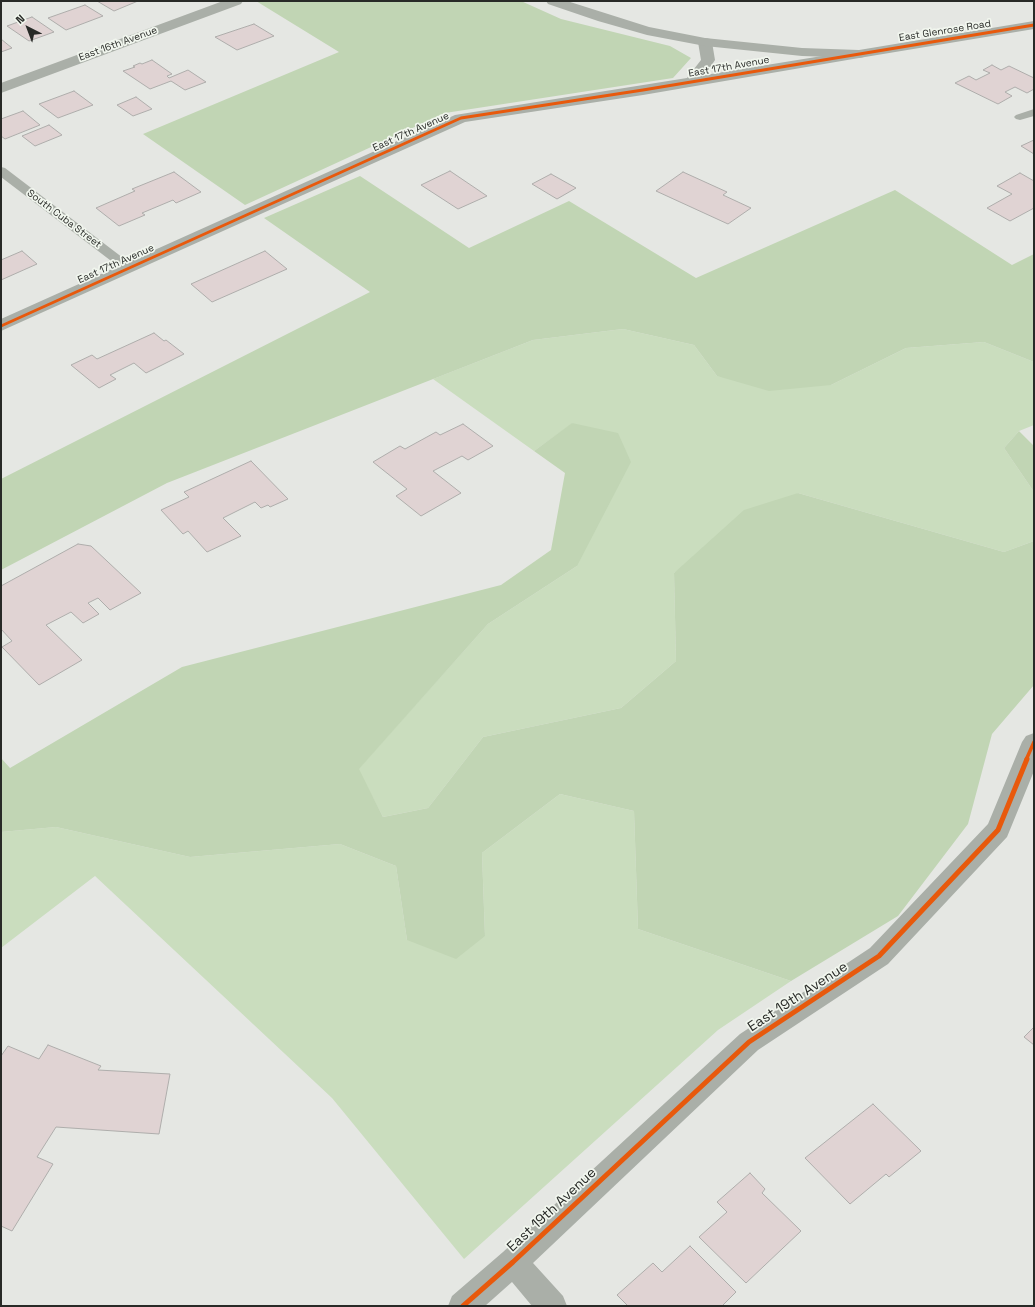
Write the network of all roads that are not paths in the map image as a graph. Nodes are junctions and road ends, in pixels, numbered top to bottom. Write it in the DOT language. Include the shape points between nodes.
graph roads {
  1 [pos="236,1"];
  2 [pos="553,1"];
  3 [pos="1034,25"];
  4 [pos="705,42"];
  5 [pos="859,54"];
  6 [pos="692,82"];
  7 [pos="1,88"];
  8 [pos="1034,112"];
  9 [pos="1020,117"];
  10 [pos="1,171"];
  11 [pos="127,268"];
  12 [pos="1,326"];
  13 [pos="1034,742"];
  14 [pos="513,1262"];
  15 [pos="463,1306"];
  16 [pos="552,1306"];
  1 -- 7 [label="street, East 16th Avenue"];
  2 -- 4 [label="street" via="648,31"];
  3 -- 5 [label="street, East Glenrose Road"];
  4 -- 5 [label="street" via="802,52"];
  4 -- 6 [label="street, East 17th Avenue" via="708,60"];
  5 -- 6 [label="street, East 17th Avenue"];
  6 -- 11 [label="street, East 17th Avenue" via="461,118"];
  8 -- 9 [label="lane"];
  10 -- 11 [label="lane, South Cuba Street"];
  11 -- 12 [label="street, East 17th Avenue"];
  13 -- 14 [label="street, East 19th Avenue" via="998,830 879,956 749,1042"];
  14 -- 15 [label="street, East 19th Avenue"];
  14 -- 16 [label="street"];
}
